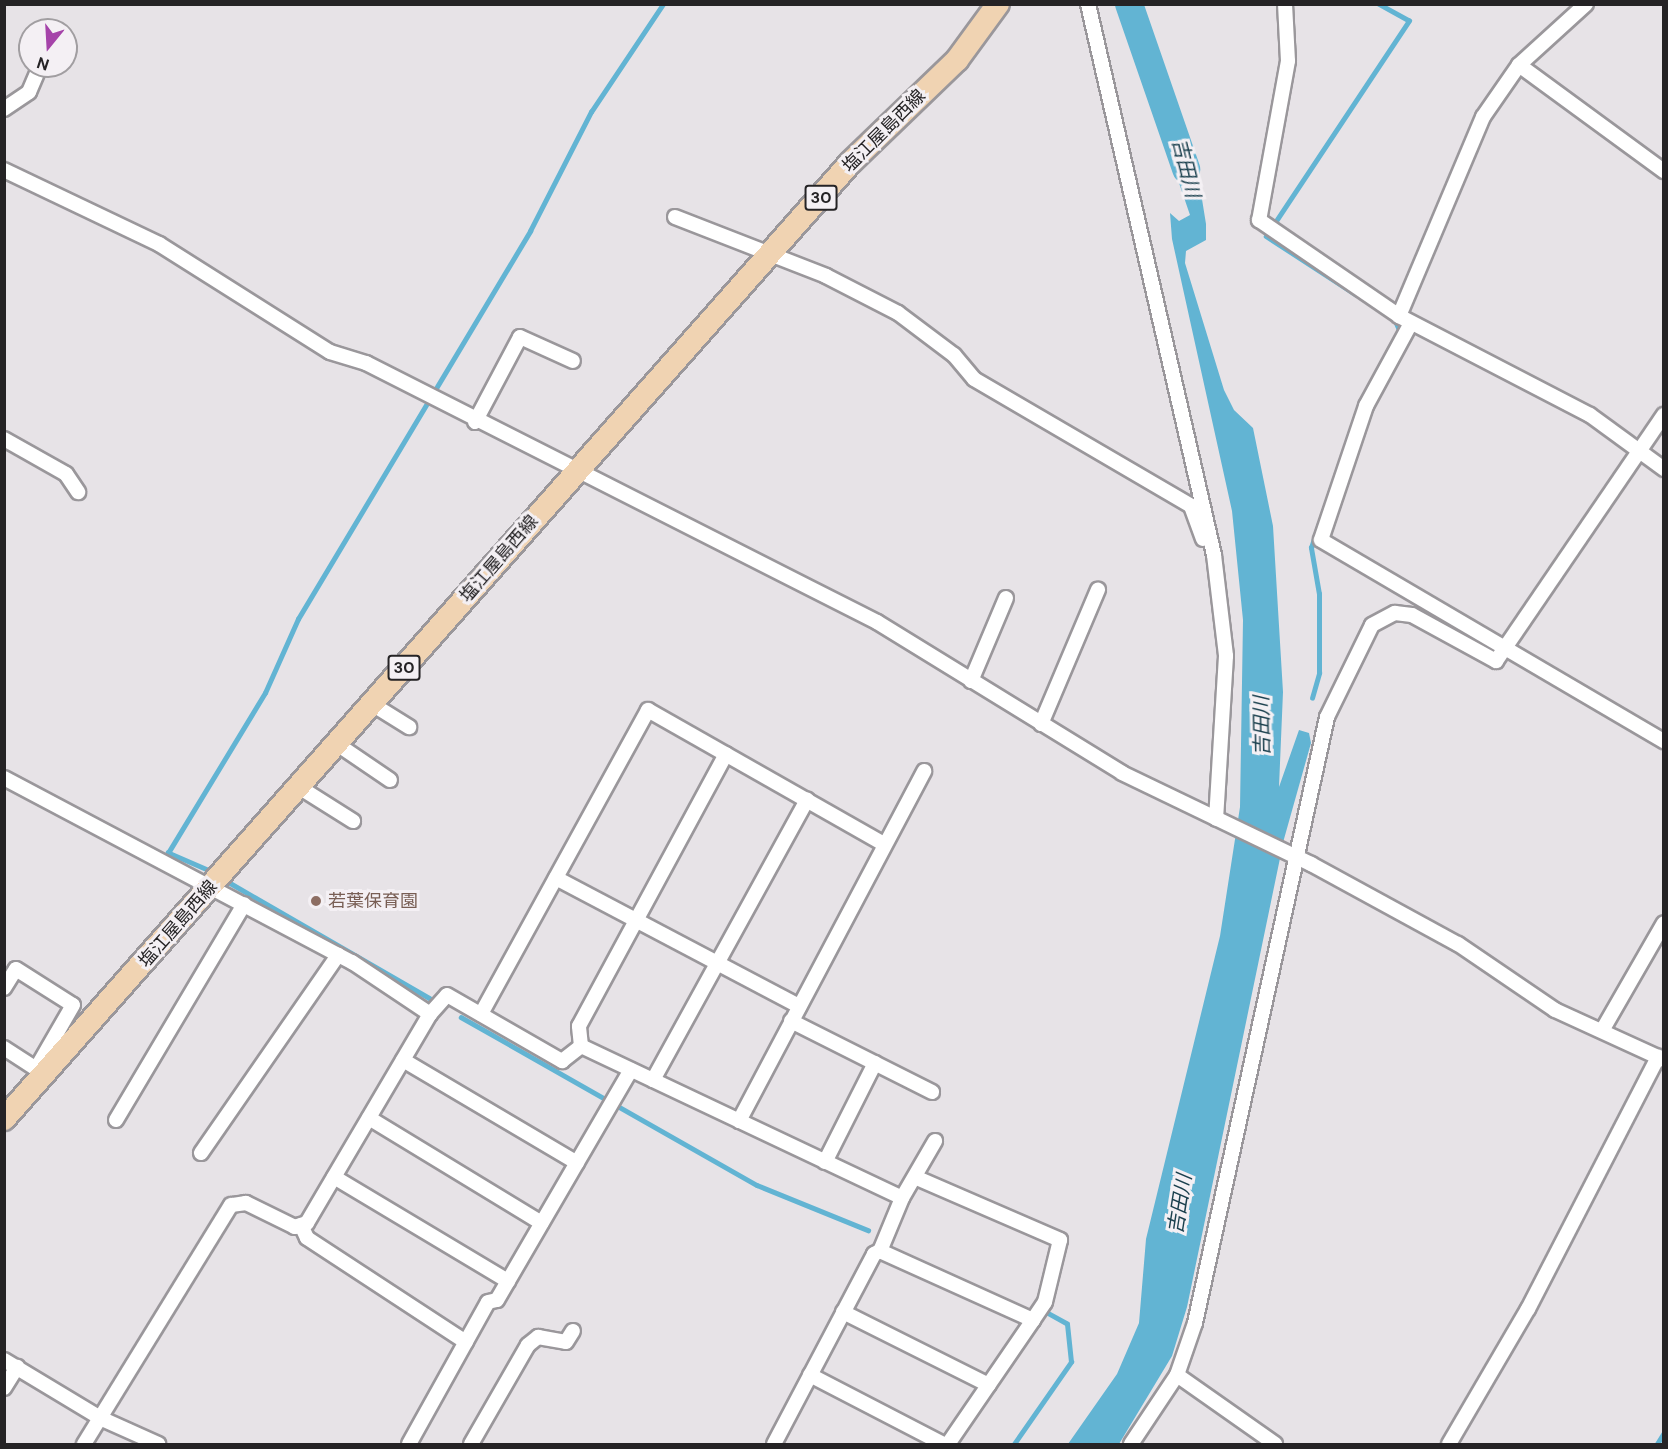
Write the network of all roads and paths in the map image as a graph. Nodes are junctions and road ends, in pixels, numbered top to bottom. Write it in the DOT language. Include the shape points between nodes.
graph roads {
  1 [pos="998,4"];
  2 [pos="1088,4"];
  3 [pos="1285,4"];
  4 [pos="1586,4"];
  5 [pos="1519,65"];
  6 [pos="35,78"];
  7 [pos="4,109"];
  8 [pos="4,170"];
  9 [pos="1664,171"];
  10 [pos="675,217"];
  11 [pos="771,256"];
  12 [pos="1405,320"];
  13 [pos="573,361"];
  14 [pos="1664,415"];
  15 [pos="475,422"];
  16 [pos="4,439"];
  17 [pos="1642,452"];
  18 [pos="1664,469"];
  19 [pos="574,474"];
  20 [pos="78,492"];
  21 [pos="1214,555"];
  22 [pos="1098,590"];
  23 [pos="1006,598"];
  24 [pos="1503,649"];
  25 [pos="971,681"];
  26 [pos="372,704"];
  27 [pos="1041,724"];
  28 [pos="409,727"];
  29 [pos="1664,741"];
  30 [pos="337,744"];
  31 [pos="726,754"];
  32 [pos="924,771"];
  33 [pos="4,778"];
  34 [pos="390,780"];
  35 [pos="299,787"];
  36 [pos="807,800"];
  37 [pos="353,821"];
  38 [pos="1222,822"];
  39 [pos="884,844"];
  40 [pos="1290,854"];
  41 [pos="556,878"];
  42 [pos="216,881"];
  43 [pos="244,904"];
  44 [pos="636,920"];
  45 [pos="1664,923"];
  46 [pos="338,955"];
  47 [pos="718,962"];
  48 [pos="4,988"];
  49 [pos="799,1006"];
  50 [pos="430,1014"];
  51 [pos="481,1014"];
  52 [pos="791,1021"];
  53 [pos="1603,1029"];
  54 [pos="581,1046"];
  55 [pos="4,1048"];
  56 [pos="1661,1059"];
  57 [pos="403,1060"];
  58 [pos="875,1063"];
  59 [pos="631,1070"];
  60 [pos="41,1072"];
  61 [pos="653,1080"];
  62 [pos="932,1092"];
  63 [pos="369,1118"];
  64 [pos="4,1119"];
  65 [pos="116,1120"];
  66 [pos="739,1121"];
  67 [pos="935,1141"];
  68 [pos="201,1153"];
  69 [pos="825,1162"];
  70 [pos="577,1163"];
  71 [pos="334,1177"];
  72 [pos="917,1178"];
  73 [pos="902,1198"];
  74 [pos="542,1223"];
  75 [pos="301,1225"];
  76 [pos="880,1251"];
  77 [pos="508,1281"];
  78 [pos="843,1312"];
  79 [pos="1033,1320"];
  80 [pos="573,1331"];
  81 [pos="466,1342"];
  82 [pos="11,1364"];
  83 [pos="810,1375"];
  84 [pos="1177,1375"];
  85 [pos="989,1385"];
  86 [pos="4,1388"];
  87 [pos="100,1418"];
  88 [pos="84,1444"];
  89 [pos="158,1444"];
  90 [pos="409,1444"];
  91 [pos="471,1444"];
  92 [pos="774,1444"];
  93 [pos="943,1444"];
  94 [pos="948,1444"];
  95 [pos="1131,1444"];
  96 [pos="1275,1444"];
  97 [pos="1449,1444"];
  1 -- 11 [label="main road, 塩江屋島西線 / 30" via="957,60 891,121"];
  2 -- 21 [label="street"];
  3 -- 12 [label="street" via="1287,61 1259,220"];
  4 -- 5 [label="street"];
  5 -- 9 [label="street"];
  5 -- 12 [label="street" via="1483,117"];
  6 -- 7 [label="street" via="29,92"];
  8 -- 15 [label="street" via="159,244 321,346 366,363"];
  10 -- 11 [label="street"];
  11 -- 19 [label="main road, 塩江屋島西線 / 30"];
  11 -- 21 [label="street" via="826,276 898,313 954,355 974,379 1182,499 1191,506 1206,549"];
  12 -- 17 [label="street" via="1544,389"];
  12 -- 24 [label="street" via="1366,406 1321,540"];
  13 -- 15 [label="street" via="520,337"];
  14 -- 17 [label="street"];
  15 -- 19 [label="street"];
  16 -- 20 [label="street" via="66,474"];
  17 -- 18 [label="street"];
  17 -- 24 [label="street"];
  19 -- 25 [label="street" via="877,622"];
  19 -- 26 [label="main road, 塩江屋島西線 / 30"];
  21 -- 38 [label="street" via="1226,656"];
  22 -- 27 [label="street"];
  23 -- 25 [label="street"];
  24 -- 29 [label="street"];
  24 -- 40 [label="street" via="1496,661 1412,615 1395,613 1372,625 1327,717"];
  25 -- 27 [label="street"];
  26 -- 28 [label="street"];
  26 -- 30 [label="main road, 塩江屋島西線 / 30"];
  27 -- 38 [label="street"];
  30 -- 34 [label="street"];
  30 -- 35 [label="main road, 塩江屋島西線 / 30"];
  31 -- 36 [label="street"];
  31 -- 41 [label="street" via="648,711"];
  31 -- 44 [label="street"];
  32 -- 39 [label="street"];
  33 -- 42 [label="street"];
  35 -- 37 [label="street"];
  35 -- 42 [label="main road, 塩江屋島西線 / 30"];
  36 -- 39 [label="street"];
  36 -- 47 [label="street"];
  38 -- 40 [label="street"];
  39 -- 49 [label="street"];
  40 -- 53 [label="street" via="1458,944 1555,1010"];
  40 -- 84 [label="street" via="1195,1323"];
  41 -- 44 [label="street"];
  41 -- 51 [label="street"];
  42 -- 43 [label="street"];
  42 -- 60 [label="main road, 塩江屋島西線 / 30"];
  43 -- 46 [label="street"];
  43 -- 65 [label="street"];
  44 -- 47 [label="street"];
  44 -- 54 [label="street" via="579,1026"];
  45 -- 53 [label="street"];
  46 -- 50 [label="street"];
  46 -- 68 [label="street"];
  47 -- 49 [label="street"];
  47 -- 61 [label="street"];
  48 -- 60 [label="street" via="16,969 73,1005"];
  49 -- 52 [label="street"];
  50 -- 51 [label="street" via="447,995"];
  50 -- 57 [label="street"];
  51 -- 54 [label="street" via="562,1060"];
  52 -- 58 [label="street"];
  52 -- 66 [label="street"];
  53 -- 56 [label="street"];
  54 -- 59 [label="street"];
  55 -- 60 [label="street"];
  56 -- 97 [label="street" via="1528,1309"];
  57 -- 63 [label="street"];
  57 -- 70 [label="street"];
  58 -- 62 [label="street"];
  58 -- 69 [label="street"];
  59 -- 61 [label="street"];
  59 -- 70 [label="street"];
  60 -- 64 [label="main road, 塩江屋島西線 / 30"];
  61 -- 66 [label="street"];
  63 -- 71 [label="street"];
  63 -- 74 [label="street"];
  66 -- 69 [label="street"];
  67 -- 72 [label="street"];
  69 -- 73 [label="street"];
  70 -- 74 [label="street"];
  71 -- 75 [label="street"];
  71 -- 77 [label="street"];
  72 -- 73 [label="street"];
  72 -- 79 [label="street" via="1060,1240 1045,1302"];
  73 -- 76 [label="street"];
  74 -- 77 [label="street"];
  75 -- 81 [label="street" via="307,1238"];
  75 -- 87 [label="street" via="246,1203 231,1205"];
  76 -- 78 [label="street"];
  76 -- 79 [label="street"];
  77 -- 81 [label="street" via="497,1300 488,1302"];
  78 -- 83 [label="street"];
  78 -- 85 [label="street"];
  79 -- 85 [label="street"];
  80 -- 91 [label="street" via="566,1342 538,1337 528,1345"];
  81 -- 90 [label="street"];
  82 -- 86 [label="street"];
  82 -- 87 [label="street"];
  83 -- 92 [label="street"];
  83 -- 93 [label="street"];
  84 -- 95 [label="street"];
  84 -- 96 [label="street"];
  85 -- 94 [label="street"];
  87 -- 88 [label="street"];
  87 -- 89 [label="street"];
}
